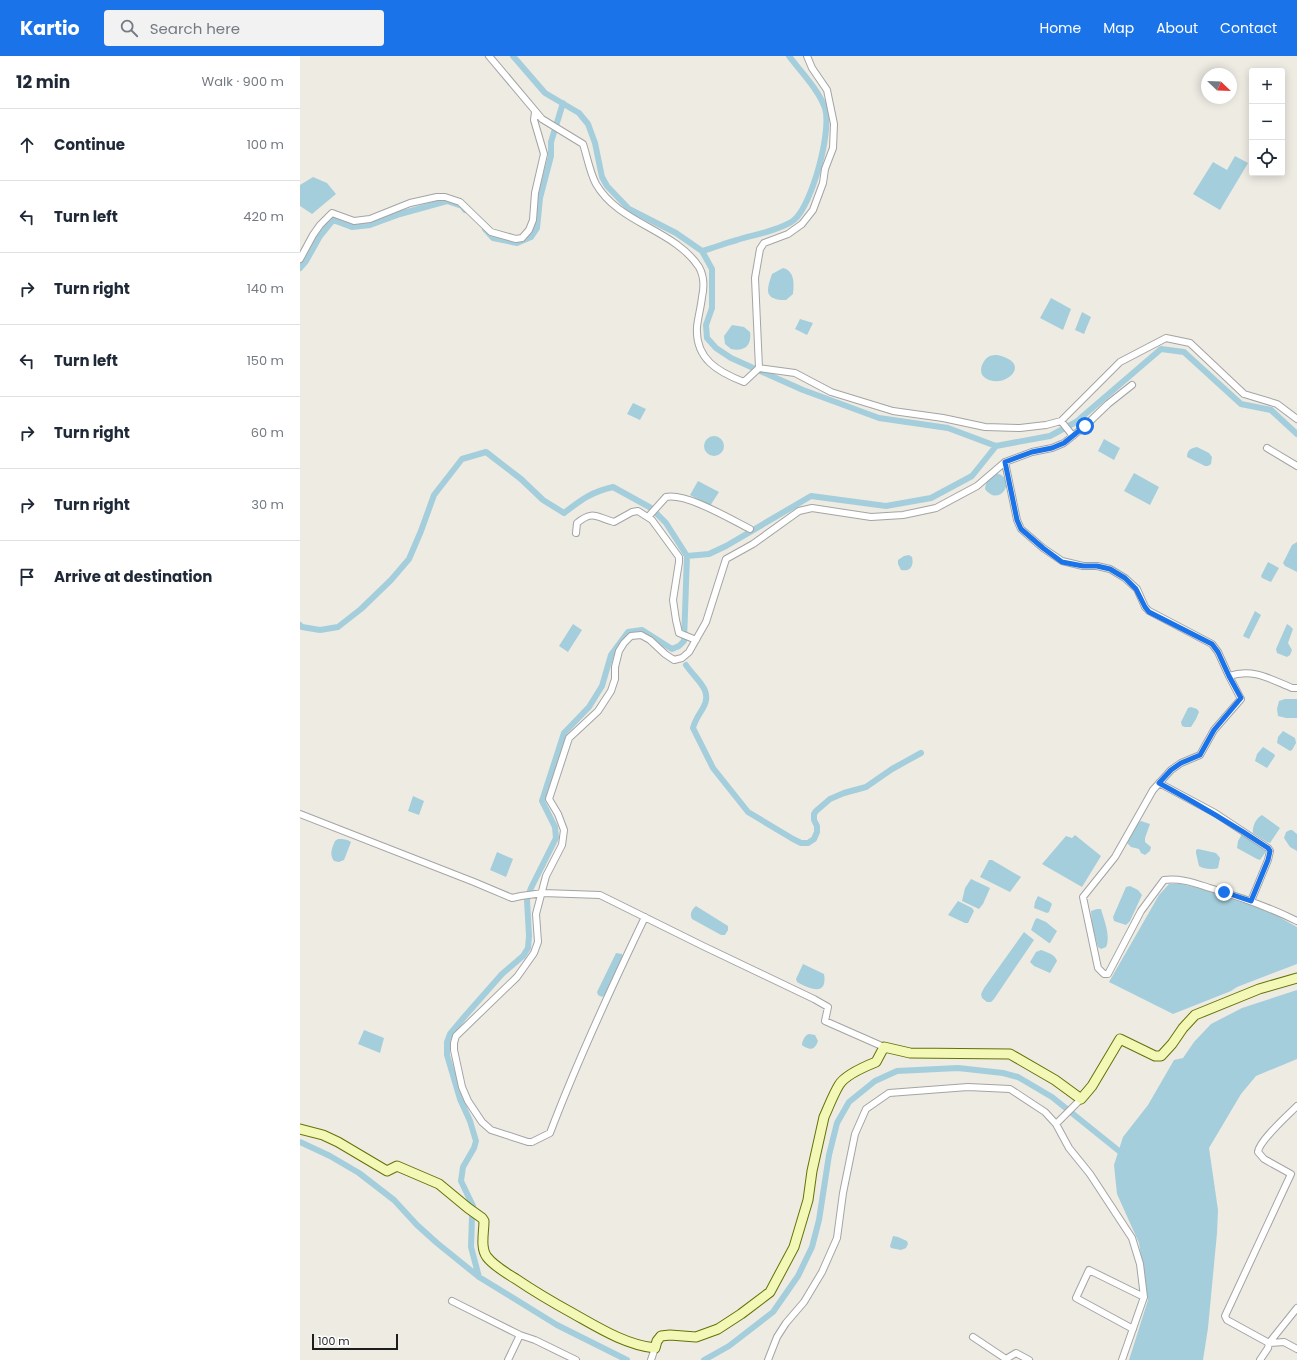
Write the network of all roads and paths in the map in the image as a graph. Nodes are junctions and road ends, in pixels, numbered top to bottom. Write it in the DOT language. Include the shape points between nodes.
graph roads {
  1 [pos="488,56"];
  2 [pos="807,56"];
  3 [pos="535,112"];
  4 [pos="300,260"];
  5 [pos="759,368"];
  6 [pos="1132,385"];
  7 [pos="1297,419"];
  8 [pos="1061,421"];
  9 [pos="1073,436"];
  10 [pos="1267,448"];
  11 [pos="1005,462"];
  12 [pos="1297,466"];
  13 [pos="648,517"];
  14 [pos="750,529"];
  15 [pos="576,533"];
  16 [pos="696,640"];
  17 [pos="1229,676"];
  18 [pos="1297,688"];
  19 [pos="1159,783"];
  20 [pos="300,814"];
  21 [pos="540,893"];
  22 [pos="1251,901"];
  23 [pos="645,918"];
  24 [pos="1297,921"];
  25 [pos="1297,978"];
  26 [pos="884,1047"];
  27 [pos="1080,1099"];
  28 [pos="1297,1106"];
  29 [pos="1056,1124"];
  30 [pos="300,1129"];
  31 [pos="1144,1297"];
  32 [pos="452,1301"];
  33 [pos="1297,1308"];
  34 [pos="1133,1329"];
  35 [pos="520,1334"];
  36 [pos="973,1337"];
  37 [pos="1269,1343"];
  38 [pos="655,1348"];
  39 [pos="1297,1349"];
  40 [pos="508,1360"];
  41 [pos="576,1360"];
  42 [pos="652,1360"];
  43 [pos="768,1360"];
  44 [pos="1029,1360"];
  45 [pos="1122,1360"];
  46 [pos="1260,1360"];
  1 -- 3 [label="street"];
  2 -- 5 [label="street" via="827,90 834,124 833,148 813,210 802,224 788,234 764,243 760,249 755,278"];
  3 -- 4 [label="street" via="534,120 544,154 535,193 533,220 522,238 516,239 491,232 460,202 438,197 410,203 370,219 354,221 332,214 313,235"];
  3 -- 5 [label="street" via="583,144 596,184 608,199 670,240 688,254 700,268 703,289 698,336 704,357 731,377 744,382"];
  5 -- 8 [label="street" via="795,373 831,392 893,411 985,427 1020,428"];
  6 -- 9 [label="street"];
  7 -- 8 [label="street" via="1277,404 1244,394 1190,343 1166,338 1120,362"];
  8 -- 9 [label="street"];
  9 -- 11 [label="street" via="1052,448"];
  10 -- 12 [label="street"];
  11 -- 16 [label="street" via="977,486 936,508 903,515 871,516 812,508 799,511 753,544 726,559 706,622"];
  11 -- 17 [label="street" via="1021,529 1062,562 1110,569 1125,578 1136,589 1149,612 1212,644"];
  13 -- 14 [label="street" via="666,497 675,496 713,510"];
  13 -- 15 [label="street" via="638,511 614,522 590,515 577,523"];
  13 -- 16 [label="street" via="679,557 673,600 676,620 679,632"];
  16 -- 21 [label="street" via="689,652 674,660 641,635 631,636 619,651 612,691 598,710 569,738 549,798 564,830 562,845"];
  17 -- 18 [label="street" via="1237,673 1254,673"];
  17 -- 19 [label="street" via="1241,698 1214,730 1200,755 1181,763"];
  19 -- 22 [label="street" via="1215,813 1268,848 1268,860"];
  19 -- 22 [label="street" via="1115,857 1083,897 1098,968 1104,974 1108,974 1141,911 1164,880 1178,879"];
  20 -- 21 [label="street" via="512,898"];
  21 -- 23 [label="street" via="600,895"];
  21 -- 23 [label="street" via="536,914 538,942 534,953 517,977 456,1036 454,1043 462,1087 482,1122 491,1130 528,1142 550,1133 610,989"];
  22 -- 24 [label="street"];
  23 -- 26 [label="street" via="814,999 828,1007 825,1020"];
  25 -- 27 [label="street" via="1259,989 1195,1015 1161,1056 1155,1056 1120,1039 1092,1086"];
  26 -- 27 [label="street" via="910,1053 1010,1054 1055,1080"];
  26 -- 38 [label="street" via="876,1062 862,1067 840,1084 826,1113 808,1200 794,1248 770,1292 718,1329 696,1337 661,1336"];
  27 -- 29 [label="street"];
  28 -- 37 [label="street" via="1259,1149 1258,1152 1264,1159 1291,1174 1225,1316 1227,1320"];
  29 -- 31 [label="street" via="1069,1148 1090,1174 1132,1238 1140,1264"];
  29 -- 43 [label="street" via="1045,1112 1010,1089 968,1087 889,1093 866,1110 856,1134 843,1193 837,1238 822,1272 804,1302 777,1337"];
  30 -- 38 [label="street" via="338,1142 387,1171 396,1166 439,1184 482,1218 483,1248 486,1256 497,1267 533,1291 604,1331 628,1342"];
  31 -- 34 [label="street"];
  31 -- 34 [label="street" via="1089,1270 1076,1298"];
  32 -- 35 [label="street"];
  33 -- 37 [label="street"];
  34 -- 45 [label="street"];
  35 -- 40 [label="street"];
  35 -- 41 [label="street"];
  36 -- 44 [label="street" via="1006,1359 1016,1353"];
  37 -- 39 [label="street" via="1284,1342"];
  37 -- 46 [label="street"];
  38 -- 42 [label="street"];
}
